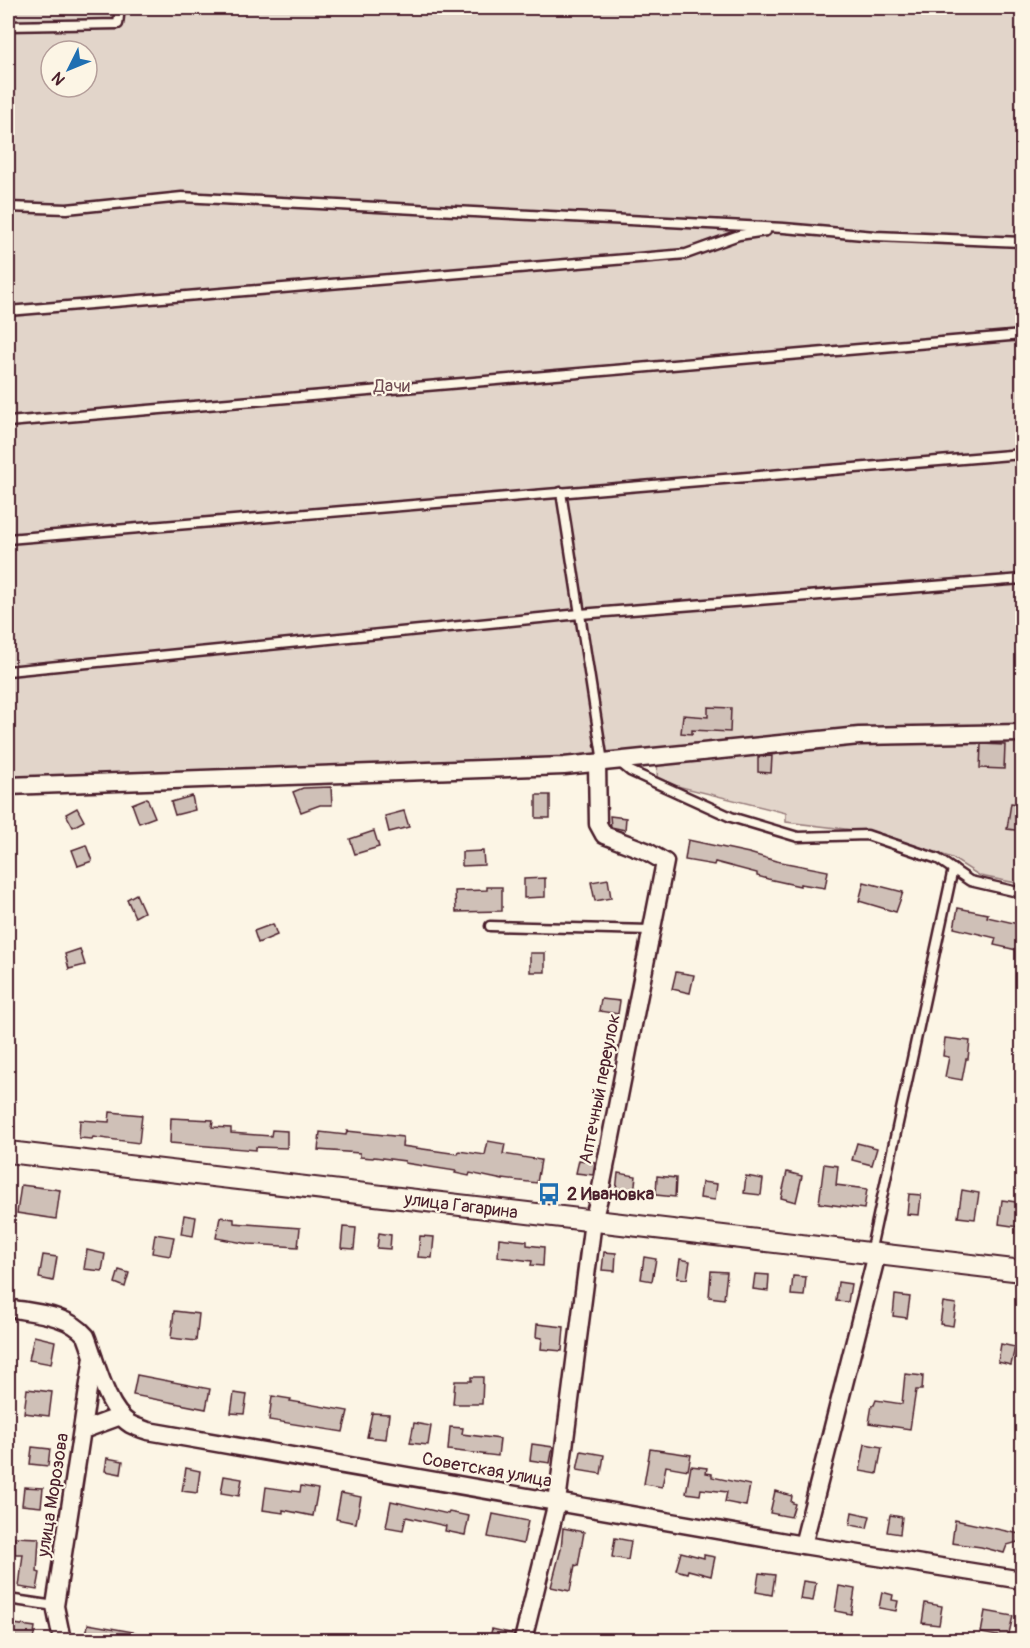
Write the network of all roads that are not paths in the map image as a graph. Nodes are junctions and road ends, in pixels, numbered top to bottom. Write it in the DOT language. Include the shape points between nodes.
graph roads {
  1 [pos="120,8"];
  2 [pos="8,26"];
  3 [pos="8,207"];
  4 [pos="784,228"];
  5 [pos="1023,242"];
  6 [pos="8,311"];
  7 [pos="1023,335"];
  8 [pos="8,422"];
  9 [pos="1023,453"];
  10 [pos="561,492"];
  11 [pos="8,539"];
  12 [pos="1023,579"];
  13 [pos="580,614"];
  14 [pos="8,671"];
  15 [pos="1023,733"];
  16 [pos="606,762"];
  17 [pos="8,786"];
  18 [pos="953,869"];
  19 [pos="1023,893"];
  20 [pos="490,926"];
  21 [pos="651,930"];
  22 [pos="8,1152"];
  23 [pos="593,1221"];
  24 [pos="873,1254"];
  25 [pos="1023,1271"];
  26 [pos="8,1308"];
  27 [pos="93,1355"];
  28 [pos="121,1416"];
  29 [pos="82,1430"];
  30 [pos="557,1502"];
  31 [pos="803,1545"];
  32 [pos="1023,1580"];
  33 [pos="8,1599"];
  34 [pos="56,1606"];
  35 [pos="62,1641"];
  36 [pos="523,1641"];
  1 -- 2 [label="lane" via="118,24"];
  3 -- 4 [label="lane" via="67,209 182,197"];
  4 -- 5 [label="lane"];
  4 -- 6 [label="lane" via="739,235 686,254"];
  7 -- 8 [label="lane"];
  9 -- 10 [label="lane"];
  10 -- 11 [label="lane"];
  10 -- 13 [label="lane"];
  12 -- 13 [label="lane"];
  13 -- 14 [label="lane"];
  13 -- 16 [label="lane"];
  15 -- 16 [label="street" via="859,736"];
  16 -- 17 [label="street"];
  16 -- 18 [label="lane" via="731,817 798,837 867,835"];
  16 -- 21 [label="street, Аптечный переулок" via="598,824 604,835 665,862"];
  18 -- 19 [label="lane" via="970,881"];
  18 -- 24 [label="lane"];
  20 -- 21 [label="lane"];
  21 -- 23 [label="street, Аптечный переулок"];
  22 -- 23 [label="street, улица Гагарина"];
  23 -- 24 [label="street, улица Гагарина"];
  23 -- 30 [label="street, Аптечный переулок"];
  24 -- 25 [label="street, улица Гагарина"];
  24 -- 31 [label="street"];
  26 -- 27 [label="street" via="67,1320 86,1336"];
  27 -- 28 [label="street" via="111,1402"];
  27 -- 29 [label="street, улица Морозова"];
  28 -- 29 [label="street"];
  28 -- 30 [label="street, Советская улица" via="131,1425 148,1431"];
  29 -- 34 [label="street, улица Морозова"];
  30 -- 31 [label="street, Советская улица"];
  30 -- 36 [label="street, Аптечный переулок"];
  31 -- 32 [label="street, Советская улица"];
  33 -- 34 [label="lane"];
  34 -- 35 [label="street, улица Морозова"];
}
